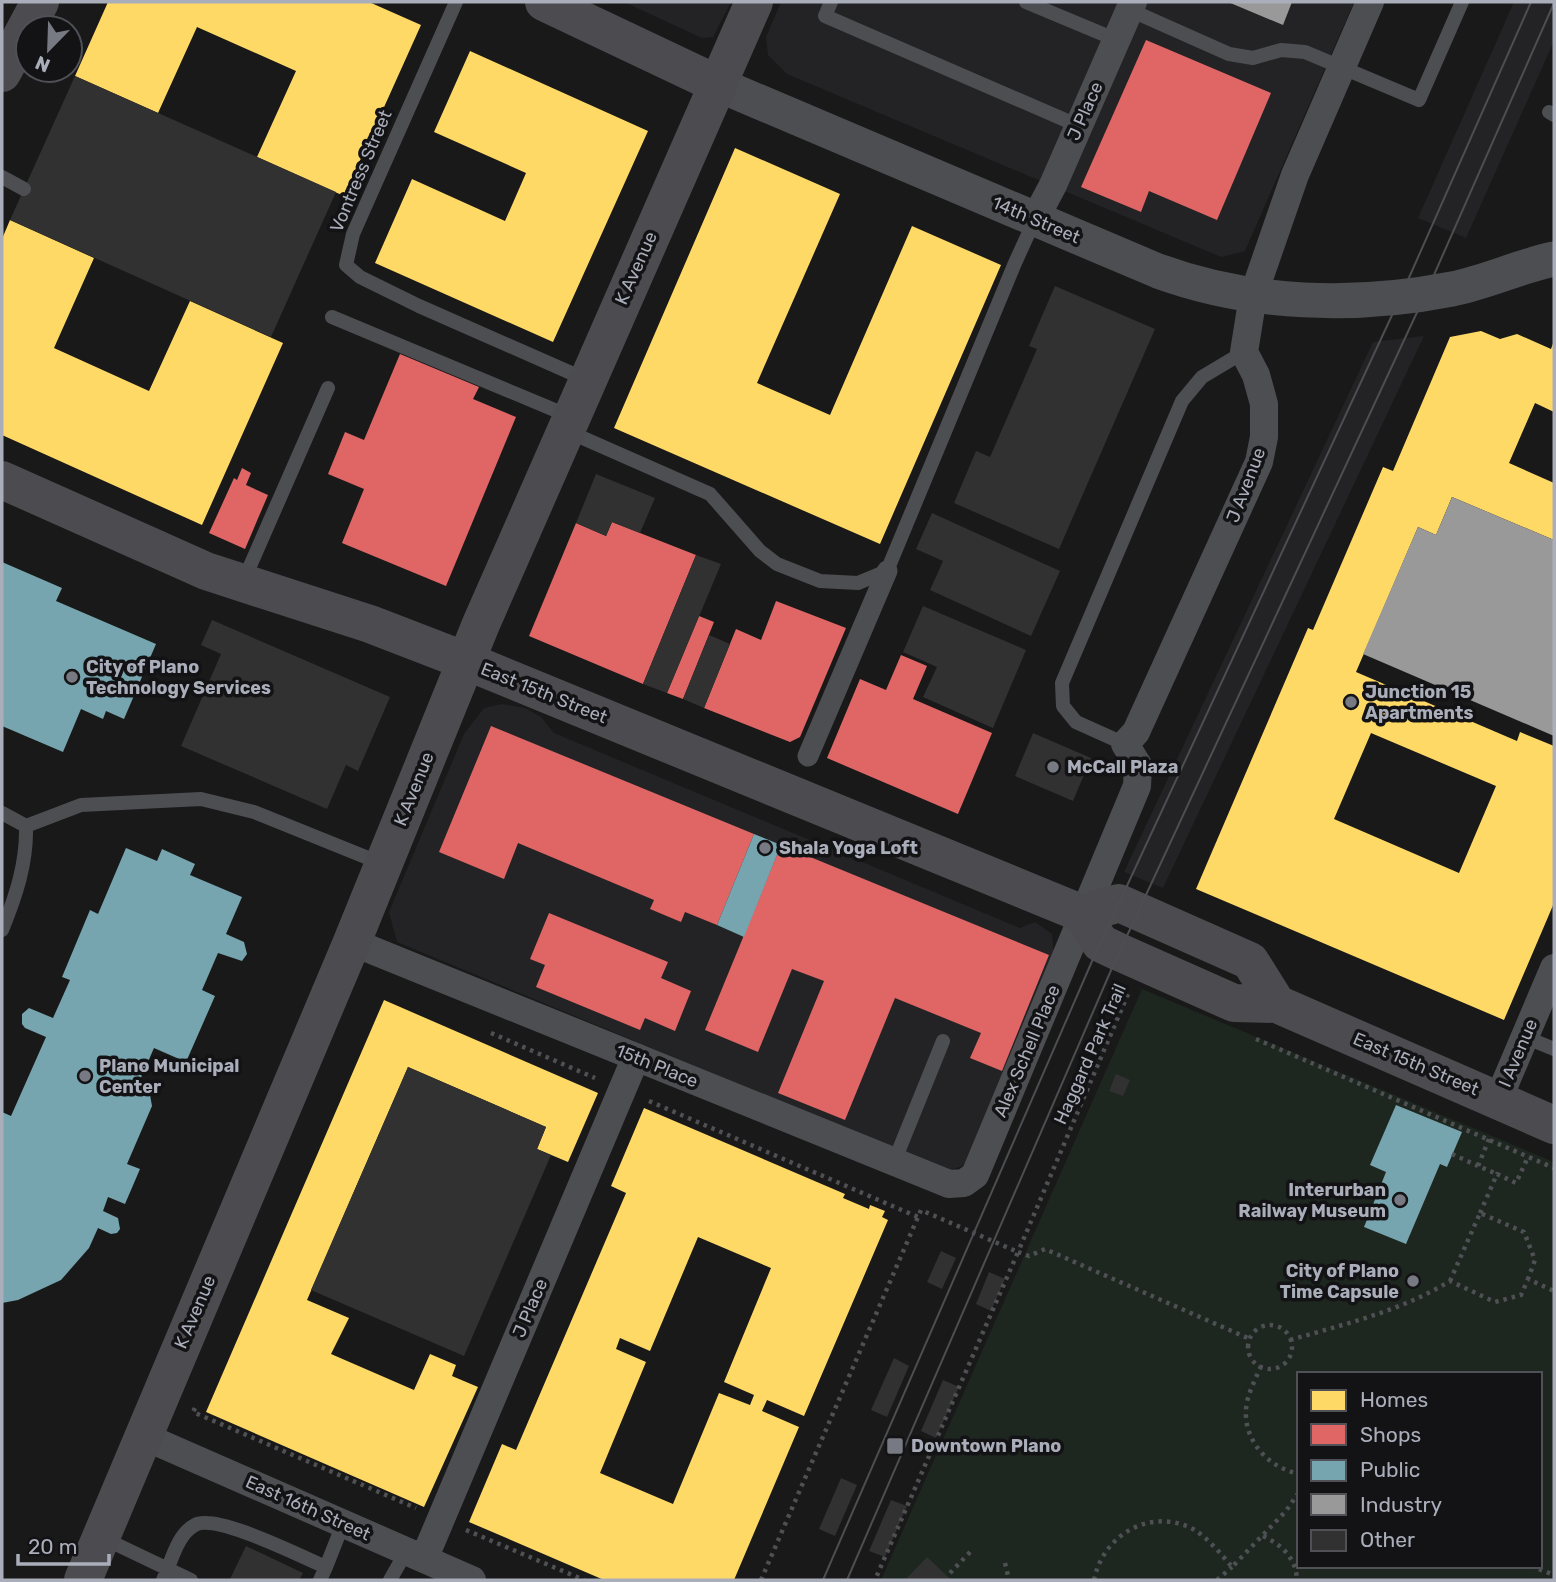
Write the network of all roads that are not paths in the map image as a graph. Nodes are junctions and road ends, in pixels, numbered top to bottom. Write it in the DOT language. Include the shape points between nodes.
graph roads {
  1 [pos="40,2"];
  2 [pos="456,2"];
  3 [pos="544,2"];
  4 [pos="754,2"];
  5 [pos="831,2"];
  6 [pos="1026,2"];
  7 [pos="1370,2"];
  8 [pos="1462,2"];
  9 [pos="1132,6"];
  10 [pos="1116,40"];
  11 [pos="6,55"];
  12 [pos="1342,66"];
  13 [pos="717,84"];
  14 [pos="1079,126"];
  15 [pos="2,177"];
  16 [pos="24,189"];
  17 [pos="1035,219"];
  18 [pos="1554,259"];
  19 [pos="1253,296"];
  20 [pos="332,317"];
  21 [pos="1244,352"];
  22 [pos="587,380"];
  23 [pos="328,388"];
  24 [pos="568,423"];
  25 [pos="2,480"];
  26 [pos="887,571"];
  27 [pos="243,583"];
  28 [pos="466,661"];
  29 [pos="1125,744"];
  30 [pos="808,756"];
  31 [pos="2,813"];
  32 [pos="26,826"];
  33 [pos="384,865"];
  34 [pos="5,911"];
  35 [pos="1083,914"];
  36 [pos="2,930"];
  37 [pos="352,942"];
  38 [pos="1554,968"];
  39 [pos="1525,1037"];
  40 [pos="943,1041"];
  41 [pos="1554,1049"];
  42 [pos="636,1057"];
  43 [pos="1498,1100"];
  44 [pos="1554,1125"];
  45 [pos="894,1162"];
  46 [pos="964,1183"];
  47 [pos="143,1436"];
  48 [pos="343,1524"];
  49 [pos="101,1537"];
  50 [pos="415,1556"];
  51 [pos="323,1574"];
  52 [pos="166,1575"];
  53 [pos="83,1580"];
  54 [pos="191,1580"];
  55 [pos="390,1580"];
  56 [pos="472,1580"];
  1 -- 11 [label="main road"];
  2 -- 22 [label="lane, Vontress Street" via="353,234 346,265 360,277 419,306"];
  3 -- 13 [label="main road, 14th Street" via="597,20"];
  4 -- 13 [label="main road, K Avenue"];
  5 -- 14 [label="lane" via="825,16"];
  6 -- 10 [label="lane"];
  7 -- 12 [label="street"];
  8 -- 12 [label="lane" via="1419,100"];
  9 -- 10 [label="street, J Place"];
  9 -- 12 [label="lane" via="1229,54 1253,58 1295,50"];
  10 -- 14 [label="street, J Place"];
  12 -- 19 [label="street" via="1295,175"];
  13 -- 17 [label="street, 14th Street"];
  13 -- 22 [label="main road, K Avenue"];
  14 -- 17 [label="street, J Place"];
  15 -- 16 [label="lane"];
  17 -- 19 [label="street, 14th Street" via="1194,284"];
  17 -- 26 [label="lane"];
  18 -- 19 [label="street, 14th Street" via="1455,289 1400,298 1344,301"];
  19 -- 21 [label="street"];
  20 -- 24 [label="lane"];
  21 -- 29 [label="street, J Avenue" via="1264,404 1259,462 1136,732"];
  21 -- 29 [label="lane" via="1202,377 1182,401 1062,683 1063,706 1076,722"];
  22 -- 24 [label="main road, K Avenue"];
  23 -- 27 [label="lane"];
  24 -- 26 [label="lane" via="710,495 777,564 820,581 858,583"];
  24 -- 28 [label="main road, K Avenue"];
  25 -- 27 [label="main road, East 15th Street" via="206,571"];
  26 -- 30 [label="street"];
  27 -- 28 [label="main road, East 15th Street"];
  28 -- 33 [label="main road, K Avenue"];
  28 -- 35 [label="main road, East 15th Street"];
  29 -- 35 [label="street" via="1139,765 1137,786"];
  31 -- 32 [label="lane"];
  32 -- 33 [label="lane" via="81,805 201,799 254,812"];
  32 -- 34 [label="lane" via="27,850 16,897"];
  33 -- 37 [label="main road, K Avenue"];
  34 -- 36 [label="lane"];
  35 -- 43 [label="main road, East 15th Street" via="1119,903 1251,961 1277,1004"];
  35 -- 46 [label="street, Alex Schell Place" via="975,1175"];
  37 -- 42 [label="street, 15th Place"];
  37 -- 47 [label="main road, K Avenue"];
  38 -- 39 [label="street, I Avenue"];
  39 -- 41 [label="lane"];
  39 -- 43 [label="street, I Avenue"];
  40 -- 45 [label="lane"];
  42 -- 45 [label="street, 15th Place"];
  42 -- 50 [label="street, J Place" via="441,1519"];
  43 -- 44 [label="main road, East 15th Street"];
  45 -- 46 [label="street, 15th Place" via="949,1184"];
  47 -- 48 [label="street, East 16th Street"];
  47 -- 49 [label="main road, K Avenue"];
  48 -- 50 [label="street, East 16th Street"];
  48 -- 51 [label="lane"];
  49 -- 52 [label="lane"];
  49 -- 53 [label="main road, K Avenue"];
  50 -- 55 [label="lane"];
  50 -- 56 [label="street, East 16th Street"];
  51 -- 52 [label="lane" via="229,1526 212,1522 196,1524 183,1536"];
  52 -- 54 [label="lane"];
}
